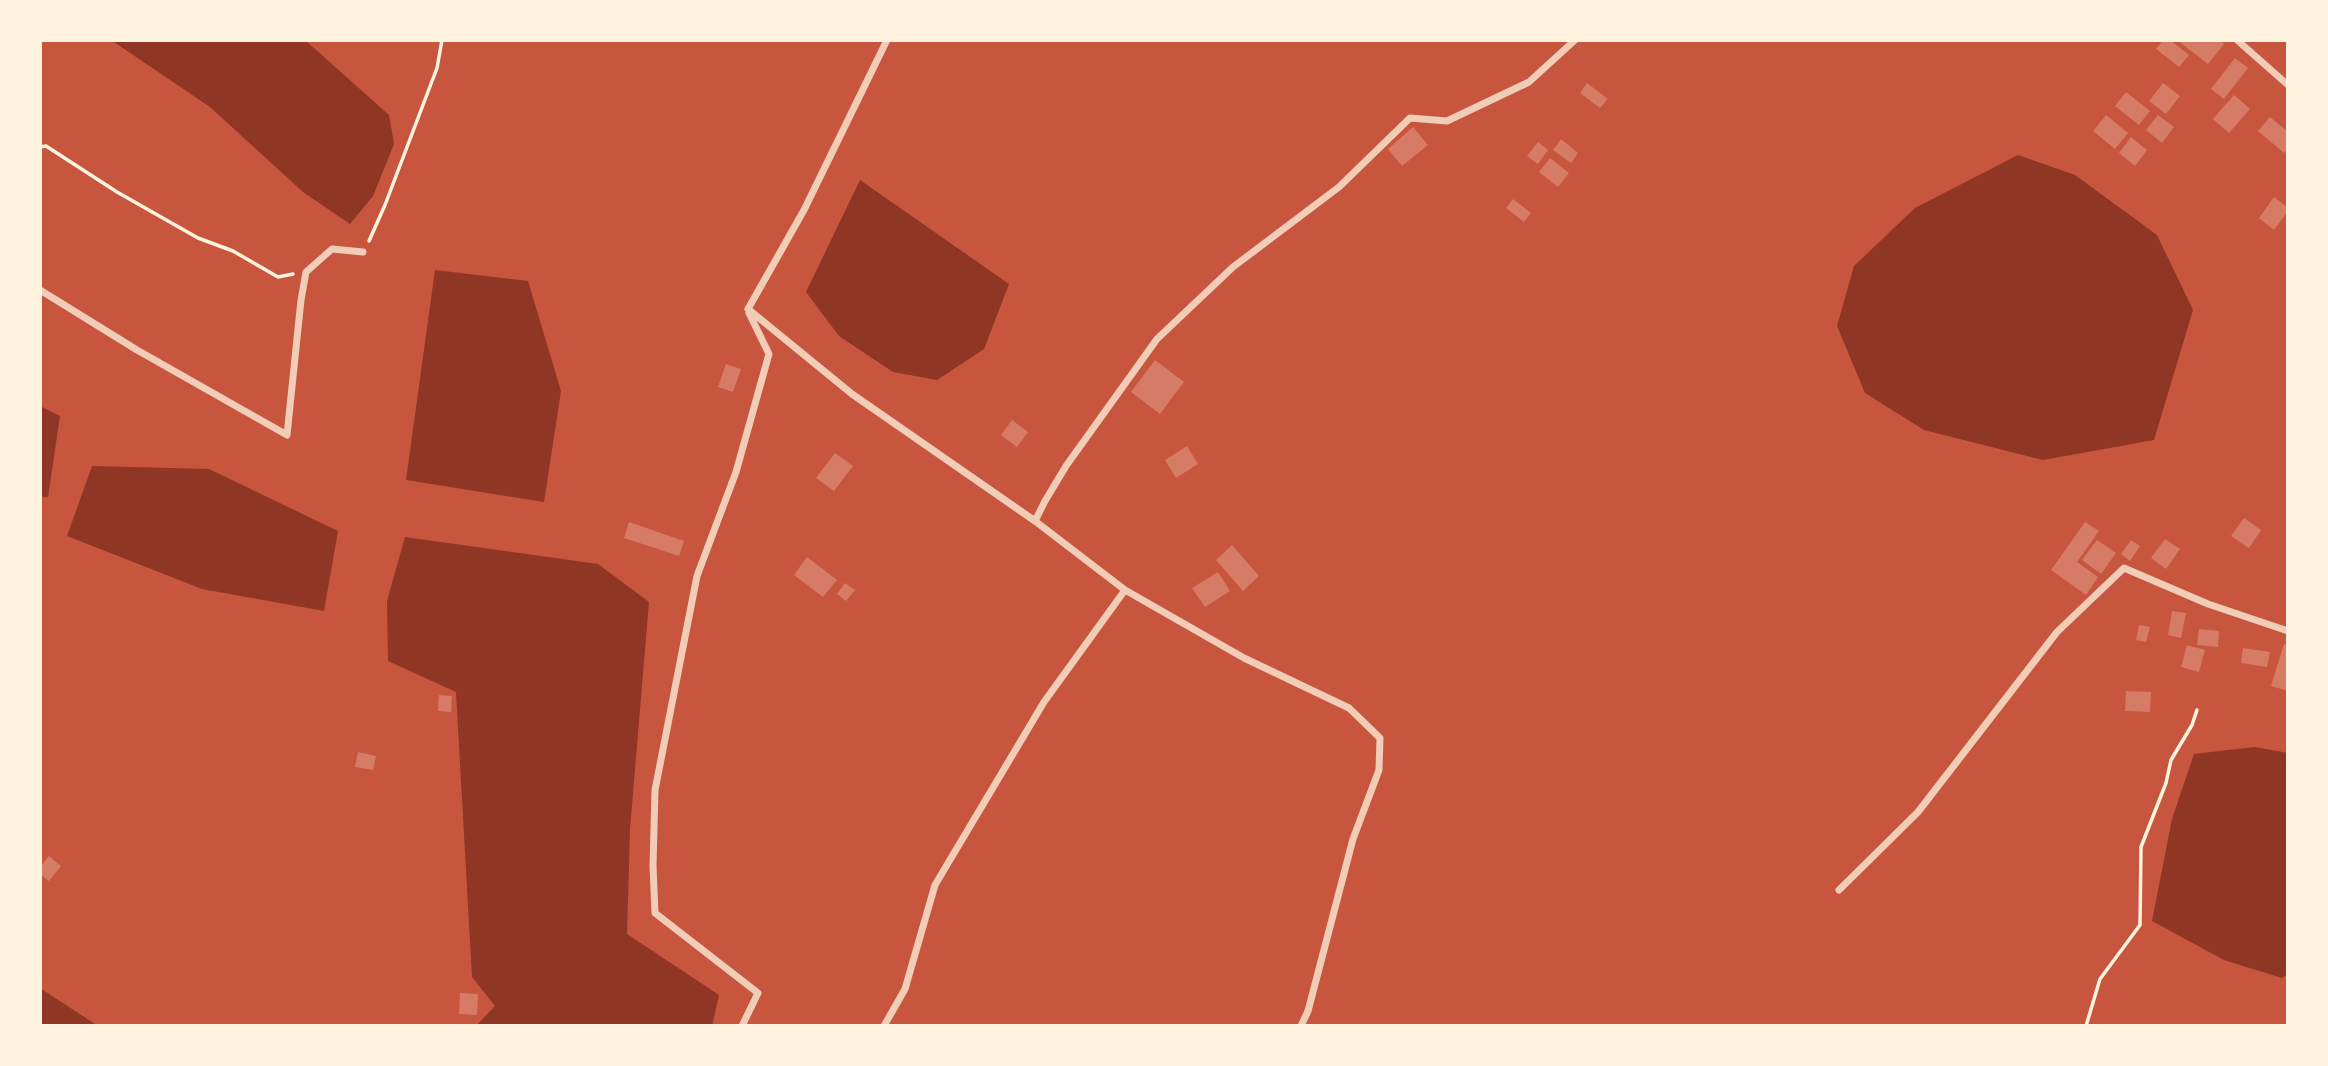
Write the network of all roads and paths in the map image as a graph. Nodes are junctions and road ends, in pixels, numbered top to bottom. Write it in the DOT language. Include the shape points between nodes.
graph roads {
  1 [pos="442,40"];
  2 [pos="887,40"];
  3 [pos="1576,40"];
  4 [pos="2237,40"];
  5 [pos="2288,85"];
  6 [pos="40,146"];
  7 [pos="363,252"];
  8 [pos="306,272"];
  9 [pos="40,290"];
  10 [pos="748,309"];
  11 [pos="1035,521"];
  12 [pos="1125,590"];
  13 [pos="2288,631"];
  14 [pos="2197,710"];
  15 [pos="1839,890"];
  16 [pos="742,1026"];
  17 [pos="884,1026"];
  18 [pos="1301,1026"];
  19 [pos="2086,1026"];
  1 -- 7 [label="path" via="437,68"];
  2 -- 10 [label="street" via="804,210"];
  3 -- 11 [label="street" via="1530,82 1447,121 1410,118 1339,187 1233,267 1157,339 1066,466"];
  4 -- 5 [label="street"];
  6 -- 8 [label="path" via="198,238 233,251 278,277"];
  7 -- 8 [label="street" via="332,249"];
  8 -- 9 [label="street" via="287,435"];
  10 -- 11 [label="street" via="852,394"];
  10 -- 16 [label="street" via="769,354 736,472 697,576 655,790 653,866 655,913 758,993"];
  11 -- 12 [label="street"];
  12 -- 17 [label="street" via="1044,702 935,885 905,989"];
  12 -- 18 [label="street" via="1244,658 1349,708 1380,738 1379,770 1353,839"];
  13 -- 15 [label="street" via="2123,568 2057,632 1918,812"];
  14 -- 19 [label="path" via="2171,760 2141,847 2140,925 2100,979"];
}
